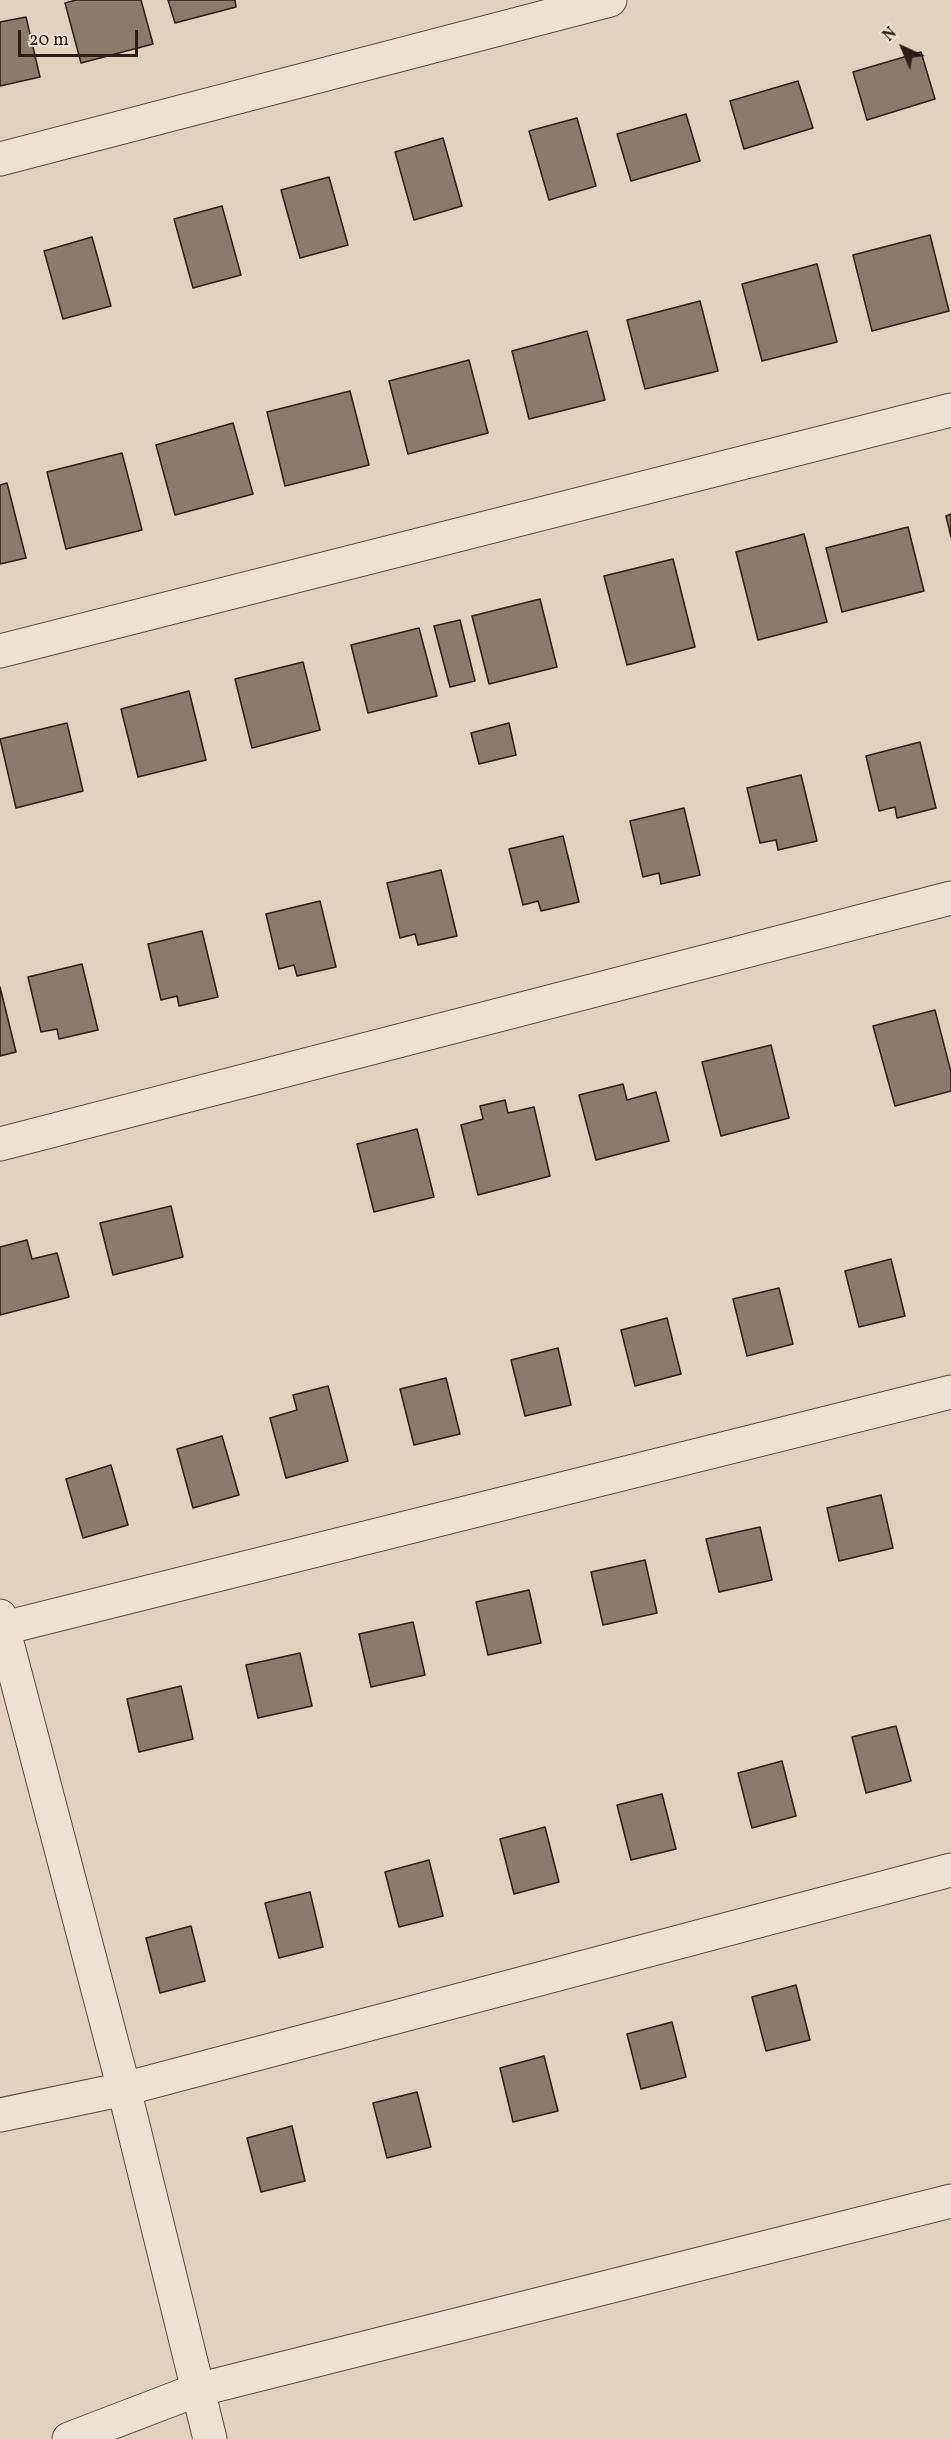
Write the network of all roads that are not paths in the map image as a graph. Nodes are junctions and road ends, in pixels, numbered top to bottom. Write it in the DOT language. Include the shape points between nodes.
graph roads {
  1 [pos="610,0"];
  2 [pos="0,159"];
  3 [pos="951,410"];
  4 [pos="0,651"];
  5 [pos="951,898"];
  6 [pos="0,1144"];
  7 [pos="951,1392"];
  8 [pos="1,1624"];
  9 [pos="951,1870"];
  10 [pos="124,2089"];
  11 [pos="0,2115"];
  12 [pos="951,2201"];
  13 [pos="197,2390"];
  14 [pos="69,2439"];
  15 [pos="210,2439"];
  1 -- 2 [label="street"];
  3 -- 4 [label="street"];
  5 -- 6 [label="street"];
  7 -- 8 [label="street"];
  8 -- 10 [label="street"];
  9 -- 10 [label="street"];
  10 -- 11 [label="street"];
  10 -- 13 [label="street"];
  12 -- 13 [label="street"];
  13 -- 14 [label="street"];
  13 -- 15 [label="street"];
}
